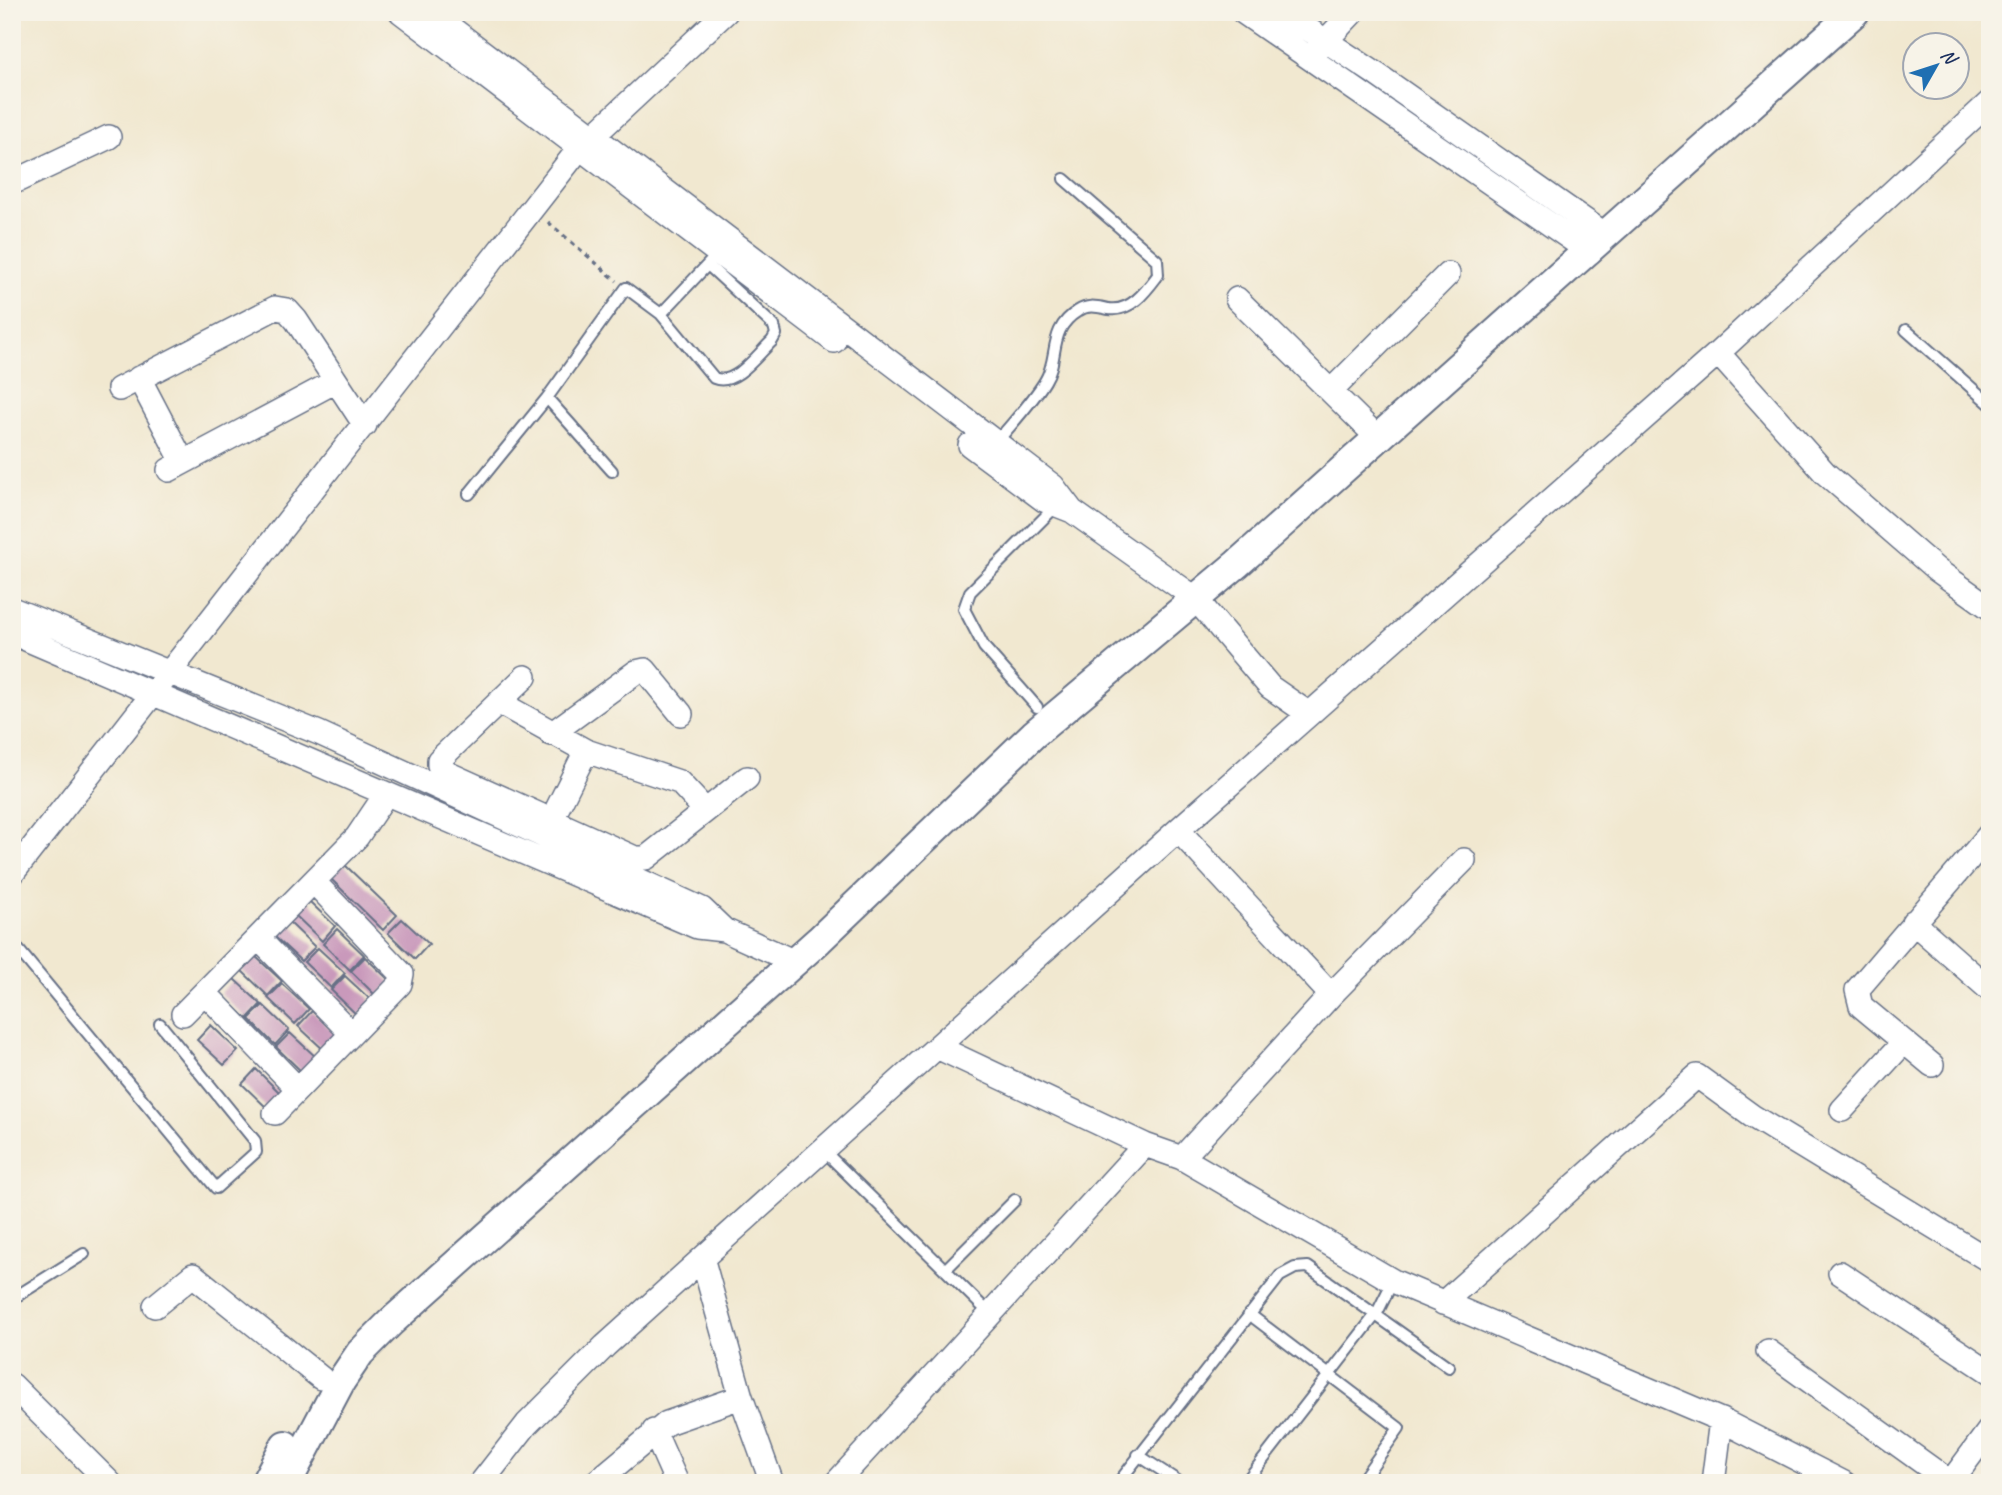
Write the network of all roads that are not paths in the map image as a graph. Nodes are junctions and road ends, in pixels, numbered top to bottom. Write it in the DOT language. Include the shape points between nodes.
graph roads {
  1 [pos="401,12"];
  2 [pos="430,12"];
  3 [pos="726,12"];
  4 [pos="1243,12"];
  5 [pos="1282,12"];
  6 [pos="1353,12"];
  7 [pos="1830,12"];
  8 [pos="1855,12"];
  9 [pos="1318,49"];
  10 [pos="1990,102"];
  11 [pos="109,137"];
  12 [pos="584,143"];
  13 [pos="1064,179"];
  14 [pos="12,183"];
  15 [pos="1591,240"];
  16 [pos="713,260"];
  17 [pos="1448,274"];
  18 [pos="1237,299"];
  19 [pos="661,314"];
  20 [pos="1906,330"];
  21 [pos="1717,353"];
  22 [pos="336,382"];
  23 [pos="1331,391"];
  24 [pos="547,398"];
  25 [pos="1990,404"];
  26 [pos="365,425"];
  27 [pos="1369,429"];
  28 [pos="995,444"];
  29 [pos="612,471"];
  30 [pos="469,494"];
  31 [pos="1065,508"];
  32 [pos="1188,594"];
  33 [pos="1986,597"];
  34 [pos="12,609"];
  35 [pos="12,633"];
  36 [pos="169,673"];
  37 [pos="525,677"];
  38 [pos="153,694"];
  39 [pos="500,703"];
  40 [pos="1038,706"];
  41 [pos="1309,714"];
  42 [pos="681,715"];
  43 [pos="551,734"];
  44 [pos="586,751"];
  45 [pos="747,778"];
  46 [pos="386,794"];
  47 [pos="705,810"];
  48 [pos="1178,831"];
  49 [pos="1990,834"];
  50 [pos="543,837"];
  51 [pos="1464,860"];
  52 [pos="12,874"];
  53 [pos="314,882"];
  54 [pos="1913,922"];
  55 [pos="259,939"];
  56 [pos="12,942"];
  57 [pos="788,959"];
  58 [pos="1989,988"];
  59 [pos="205,993"];
  60 [pos="1331,995"];
  61 [pos="183,1014"];
  62 [pos="160,1024"];
  63 [pos="351,1032"];
  64 [pos="1905,1042"];
  65 [pos="937,1047"];
  66 [pos="1933,1065"];
  67 [pos="298,1089"];
  68 [pos="1842,1110"];
  69 [pos="275,1113"];
  70 [pos="1145,1145"];
  71 [pos="823,1150"];
  72 [pos="1182,1158"];
  73 [pos="1015,1200"];
  74 [pos="84,1254"];
  75 [pos="703,1261"];
  76 [pos="1990,1261"];
  77 [pos="945,1270"];
  78 [pos="1840,1273"];
  79 [pos="1393,1281"];
  80 [pos="12,1299"];
  81 [pos="1443,1303"];
  82 [pos="155,1306"];
  83 [pos="982,1306"];
  84 [pos="1377,1313"];
  85 [pos="1249,1314"];
  86 [pos="1768,1351"];
  87 [pos="1449,1367"];
  88 [pos="1329,1372"];
  89 [pos="1990,1372"];
  90 [pos="321,1378"];
  91 [pos="12,1385"];
  92 [pos="741,1397"];
  93 [pos="1721,1420"];
  94 [pos="1990,1429"];
  95 [pos="654,1431"];
  96 [pos="1138,1455"];
  97 [pos="110,1483"];
  98 [pos="265,1483"];
  99 [pos="287,1483"];
  100 [pos="481,1483"];
  101 [pos="595,1483"];
  102 [pos="677,1483"];
  103 [pos="772,1483"];
  104 [pos="836,1483"];
  105 [pos="1118,1483"];
  106 [pos="1181,1483"];
  107 [pos="1245,1483"];
  108 [pos="1360,1483"];
  109 [pos="1713,1483"];
  110 [pos="1844,1483"];
  111 [pos="1950,1483"];
  1 -- 12 [label="street"];
  2 -- 12 [label="street"];
  3 -- 12 [label="street"];
  4 -- 9 [label="street"];
  5 -- 9 [label="street"];
  6 -- 9 [label="street"];
  7 -- 15 [label="street"];
  8 -- 15 [label="street"];
  9 -- 15 [label="street"];
  10 -- 21 [label="street"];
  11 -- 14 [label="street"];
  12 -- 16 [label="street"];
  12 -- 26 [label="street"];
  12 -- 28 [label="street"];
  13 -- 28 [label="lane" via="1157,260 1158,275 1128,307 1094,305 1078,311 1057,332 1045,382"];
  15 -- 27 [label="street"];
  15 -- 32 [label="street"];
  16 -- 19 [label="lane"];
  16 -- 19 [label="lane" via="774,326 772,341 733,377 719,380"];
  16 -- 31 [label="street" via="1044,500"];
  17 -- 23 [label="street"];
  18 -- 23 [label="street"];
  19 -- 24 [label="lane" via="626,288"];
  20 -- 25 [label="lane"];
  21 -- 33 [label="street" via="1825,473 1937,570"];
  21 -- 41 [label="street"];
  22 -- 22 [label="street" via="176,466 129,383 275,308 287,310 296,320"];
  22 -- 26 [label="street"];
  23 -- 27 [label="street"];
  24 -- 29 [label="lane"];
  24 -- 30 [label="lane"];
  26 -- 36 [label="street"];
  27 -- 32 [label="street"];
  28 -- 31 [label="street" via="1053,486"];
  31 -- 32 [label="street"];
  31 -- 40 [label="lane" via="970,592 964,609 984,647"];
  32 -- 40 [label="street"];
  32 -- 41 [label="street" via="1270,687"];
  32 -- 57 [label="street"];
  34 -- 36 [label="street"];
  35 -- 38 [label="street"];
  36 -- 38 [label="street"];
  36 -- 50 [label="street" via="319,733"];
  37 -- 39 [label="street"];
  38 -- 46 [label="street"];
  38 -- 52 [label="street"];
  39 -- 43 [label="street"];
  39 -- 50 [label="street" via="439,760 439,765"];
  40 -- 57 [label="street"];
  41 -- 48 [label="street"];
  42 -- 43 [label="street" via="645,670"];
  43 -- 44 [label="street"];
  44 -- 47 [label="street" via="679,782"];
  44 -- 50 [label="street"];
  45 -- 47 [label="street"];
  46 -- 50 [label="street"];
  46 -- 53 [label="street" via="357,837"];
  47 -- 50 [label="street" via="646,858"];
  48 -- 60 [label="street"];
  48 -- 65 [label="street"];
  49 -- 54 [label="street"];
  50 -- 57 [label="street" via="697,927 724,930"];
  51 -- 60 [label="street"];
  53 -- 55 [label="street"];
  53 -- 63 [label="street" via="402,974 400,984"];
  54 -- 58 [label="street"];
  54 -- 64 [label="street" via="1857,990 1861,1006"];
  55 -- 59 [label="street"];
  55 -- 63 [label="street"];
  56 -- 62 [label="lane" via="216,1188 256,1152 255,1141"];
  57 -- 90 [label="street" via="380,1308 346,1340"];
  57 -- 99 [label="street" via="360,1353"];
  59 -- 61 [label="street"];
  59 -- 67 [label="street"];
  60 -- 72 [label="street"];
  63 -- 67 [label="street"];
  64 -- 66 [label="street"];
  64 -- 68 [label="street"];
  65 -- 70 [label="street"];
  65 -- 71 [label="street"];
  67 -- 69 [label="street"];
  70 -- 72 [label="street"];
  70 -- 104 [label="street"];
  71 -- 75 [label="street"];
  71 -- 77 [label="lane"];
  72 -- 79 [label="street"];
  73 -- 77 [label="lane"];
  74 -- 80 [label="lane"];
  75 -- 92 [label="street"];
  75 -- 100 [label="street" via="527,1424"];
  76 -- 81 [label="street" via="1752,1116 1697,1076"];
  77 -- 83 [label="lane"];
  78 -- 89 [label="street"];
  79 -- 81 [label="street"];
  79 -- 84 [label="lane"];
  81 -- 93 [label="street"];
  82 -- 90 [label="street" via="193,1275"];
  84 -- 85 [label="lane" via="1308,1267 1280,1276"];
  84 -- 87 [label="lane"];
  84 -- 88 [label="lane"];
  85 -- 88 [label="lane"];
  85 -- 96 [label="lane"];
  86 -- 111 [label="street"];
  88 -- 107 [label="lane"];
  88 -- 108 [label="lane" via="1399,1428"];
  90 -- 98 [label="street"];
  91 -- 97 [label="street"];
  92 -- 95 [label="street"];
  92 -- 103 [label="street"];
  93 -- 109 [label="street"];
  93 -- 110 [label="street"];
  94 -- 111 [label="street"];
  95 -- 101 [label="street"];
  95 -- 102 [label="street"];
  96 -- 105 [label="lane"];
  96 -- 106 [label="lane"];
}
